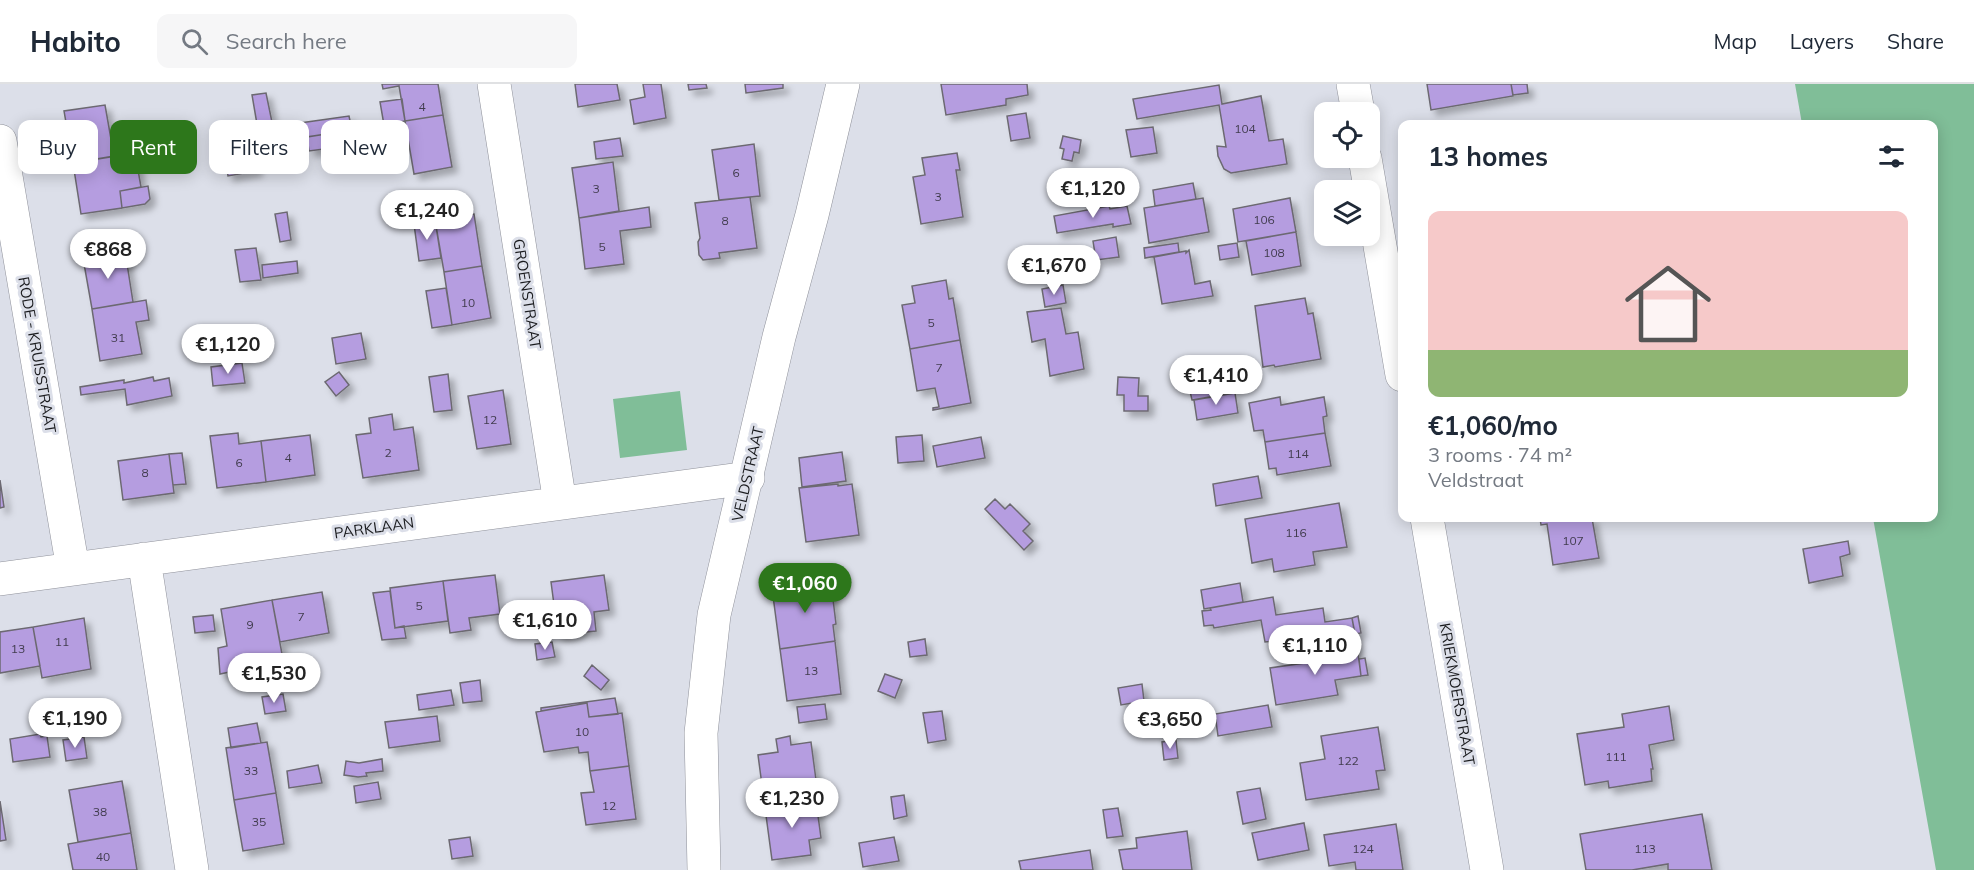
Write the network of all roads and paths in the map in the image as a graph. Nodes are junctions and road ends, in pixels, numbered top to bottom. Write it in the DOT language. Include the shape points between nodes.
graph roads {
  1 [pos="494,84"];
  2 [pos="843,84"];
  3 [pos="1353,84"];
  4 [pos="1356,102"];
  5 [pos="0,141"];
  6 [pos="1367,168"];
  7 [pos="1398,352"];
  8 [pos="748,478"];
  9 [pos="560,503"];
  10 [pos="1428,522"];
  11 [pos="144,559"];
  12 [pos="73,568"];
  13 [pos="0,579"];
  14 [pos="192,870"];
  15 [pos="704,870"];
  16 [pos="1487,870"];
  1 -- 9 [label="street, GROENSTRAAT"];
  2 -- 8 [label="street, VELDSTRAAT"];
  3 -- 4 [label="street"];
  5 -- 12 [label="street, RODE - KRUISSTRAAT"];
  6 -- 7 [label="street"];
  8 -- 9 [label="street, PARKLAAN"];
  8 -- 15 [label="street, VELDSTRAAT" via="714,615 701,733"];
  9 -- 11 [label="street, PARKLAAN"];
  10 -- 16 [label="street, KRIEKMOERSTRAAT"];
  11 -- 12 [label="street, PARKLAAN"];
  11 -- 14 [label="street"];
  12 -- 13 [label="street, PARKLAAN"];
}
